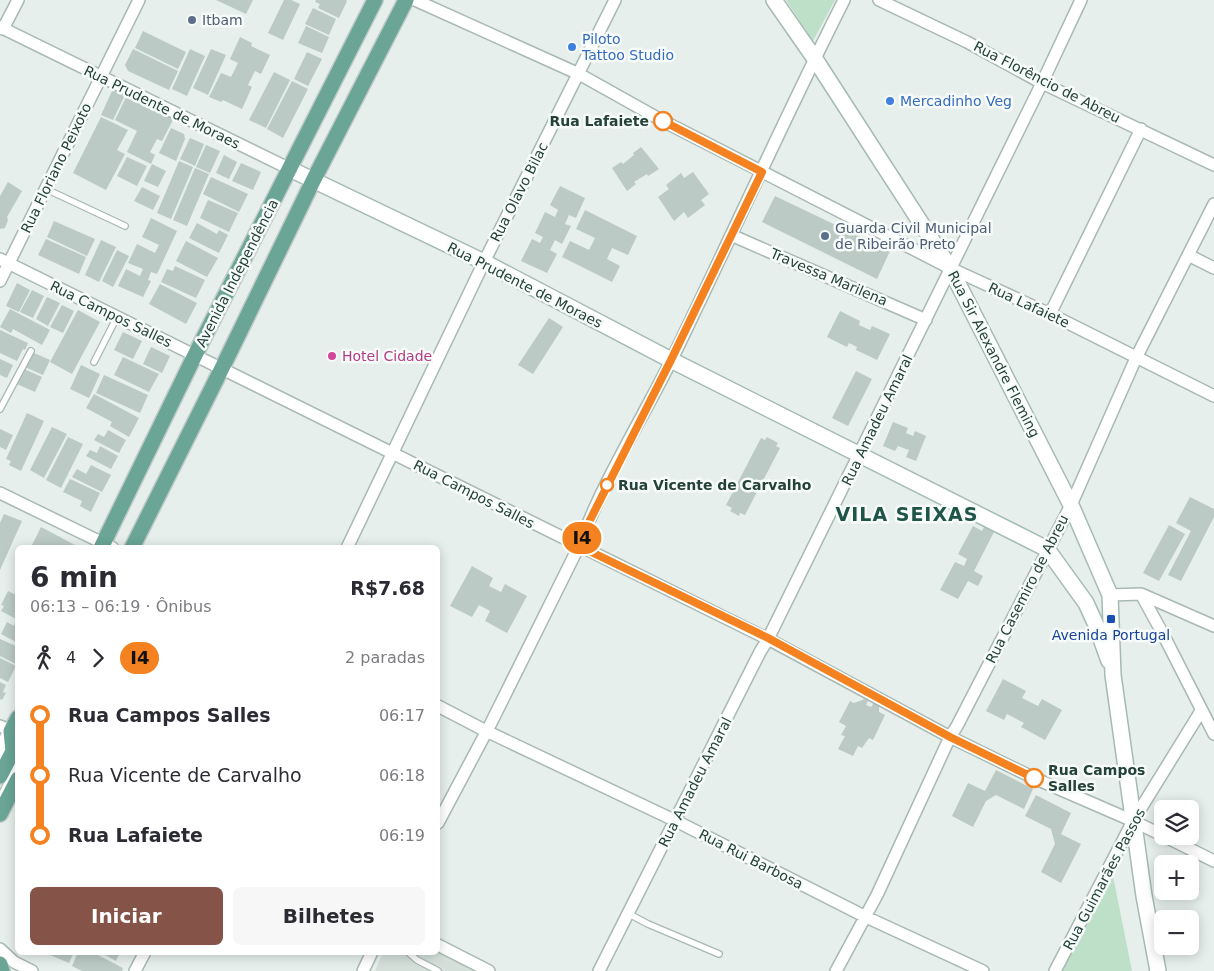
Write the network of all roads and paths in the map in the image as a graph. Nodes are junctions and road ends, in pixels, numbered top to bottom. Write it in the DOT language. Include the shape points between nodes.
graph roads {
  1 [pos="18,0"];
  2 [pos="139,0"];
  3 [pos="376,0"];
  4 [pos="406,0"];
  5 [pos="415,0"];
  6 [pos="615,0"];
  7 [pos="774,0"];
  8 [pos="844,0"];
  9 [pos="880,0"];
  10 [pos="1081,0"];
  11 [pos="2,28"];
  12 [pos="815,59"];
  13 [pos="579,74"];
  14 [pos="101,77"];
  15 [pos="1042,83"];
  16 [pos="1141,129"];
  17 [pos="1214,165"];
  18 [pos="290,169"];
  19 [pos="762,172"];
  20 [pos="313,181"];
  21 [pos="46,188"];
  22 [pos="1214,204"];
  23 [pos="125,226"];
  24 [pos="731,235"];
  25 [pos="1188,255"];
  26 [pos="4,261"];
  27 [pos="484,262"];
  28 [pos="950,268"];
  29 [pos="1214,268"];
  30 [pos="0,281"];
  31 [pos="1050,314"];
  32 [pos="118,317"];
  33 [pos="926,320"];
  34 [pos="30,351"];
  35 [pos="195,355"];
  36 [pos="1136,358"];
  37 [pos="671,360"];
  38 [pos="94,362"];
  39 [pos="222,368"];
  40 [pos="1214,396"];
  41 [pos="0,410"];
  42 [pos="392,453"];
  43 [pos="860,454"];
  44 [pos="0,493"];
  45 [pos="1071,504"];
  46 [pos="103,545"];
  47 [pos="105,545"];
  48 [pos="134,545"];
  49 [pos="348,545"];
  50 [pos="579,546"];
  51 [pos="1047,549"];
  52 [pos="1141,594"];
  53 [pos="1110,595"];
  54 [pos="1086,603"];
  55 [pos="1214,626"];
  56 [pos="768,638"];
  57 [pos="1114,675"];
  58 [pos="440,707"];
  59 [pos="1201,711"];
  60 [pos="12,727"];
  61 [pos="486,731"];
  62 [pos="1214,734"];
  63 [pos="950,737"];
  64 [pos="0,753"];
  65 [pos="15,768"];
  66 [pos="0,776"];
  67 [pos="15,785"];
  68 [pos="0,797"];
  69 [pos="0,814"];
  70 [pos="440,819"];
  71 [pos="676,821"];
  72 [pos="1133,821"];
  73 [pos="1154,832"];
  74 [pos="1181,845"];
  75 [pos="1214,861"];
  76 [pos="629,914"];
  77 [pos="866,917"];
  78 [pos="440,946"];
  79 [pos="0,949"];
  80 [pos="719,954"];
  81 [pos="143,955"];
  82 [pos="371,955"];
  83 [pos="411,955"];
  84 [pos="0,964"];
  85 [pos="2,971"];
  86 [pos="32,971"];
  87 [pos="135,971"];
  88 [pos="363,971"];
  89 [pos="438,971"];
  90 [pos="489,971"];
  91 [pos="600,971"];
  92 [pos="836,971"];
  93 [pos="983,971"];
  94 [pos="1055,971"];
  95 [pos="1158,971"];
  1 -- 11 [label="street"];
  2 -- 14 [label="street, Rua Floriano Peixoto"];
  3 -- 18 [label="main road, Avenida Independência"];
  4 -- 20 [label="main road, Avenida Independência"];
  5 -- 13 [label="street, Rua Lafaiete"];
  6 -- 13 [label="street, Rua Olavo Bilac"];
  7 -- 12 [label="main road, Rua Sir Alexandre Fleming"];
  8 -- 12 [label="street"];
  9 -- 15 [label="street, Rua Florêncio de Abreu"];
  10 -- 15 [label="street, Rua Amadeu Amaral"];
  11 -- 14 [label="street, Rua Prudente de Moraes"];
  12 -- 19 [label="street"];
  12 -- 28 [label="main road, Rua Sir Alexandre Fleming"];
  13 -- 19 [label="street, Rua Lafaiete"];
  13 -- 27 [label="street, Rua Olavo Bilac"];
  14 -- 18 [label="street, Rua Prudente de Moraes"];
  14 -- 21 [label="street, Rua Floriano Peixoto"];
  15 -- 16 [label="street, Rua Florêncio de Abreu"];
  15 -- 28 [label="street, Rua Amadeu Amaral"];
  16 -- 17 [label="street, Rua Florêncio de Abreu"];
  16 -- 31 [label="street"];
  18 -- 20 [label="main road, Rua Prudente de Moraes"];
  18 -- 35 [label="main road, Avenida Independência"];
  19 -- 24 [label="street"];
  19 -- 28 [label="street, Rua Lafaiete"];
  20 -- 27 [label="main road, Rua Prudente de Moraes"];
  20 -- 39 [label="main road, Avenida Independência"];
  21 -- 23 [label="lane"];
  21 -- 26 [label="street, Rua Floriano Peixoto"];
  22 -- 25 [label="street, Rua Casemiro de Abreu"];
  24 -- 33 [label="street, Travessa Marilena"];
  24 -- 37 [label="street"];
  25 -- 29 [label="street"];
  25 -- 36 [label="street, Rua Casemiro de Abreu"];
  26 -- 30 [label="street, Rua Floriano Peixoto"];
  26 -- 32 [label="street, Rua Campos Salles"];
  27 -- 37 [label="main road, Rua Prudente de Moraes"];
  27 -- 42 [label="street, Rua Olavo Bilac"];
  28 -- 31 [label="street, Rua Lafaiete"];
  28 -- 33 [label="street, Rua Amadeu Amaral"];
  28 -- 45 [label="main road, Rua Sir Alexandre Fleming"];
  31 -- 36 [label="street, Rua Lafaiete"];
  32 -- 35 [label="street, Rua Campos Salles"];
  32 -- 38 [label="lane"];
  33 -- 43 [label="street, Rua Amadeu Amaral"];
  34 -- 41 [label="lane"];
  35 -- 39 [label="street, Rua Campos Salles"];
  35 -- 47 [label="main road, Avenida Independência"];
  36 -- 40 [label="street, Rua Lafaiete"];
  36 -- 45 [label="street, Rua Casemiro de Abreu"];
  37 -- 43 [label="main road, Rua Prudente de Moraes"];
  37 -- 50 [label="street"];
  39 -- 42 [label="street, Rua Campos Salles"];
  39 -- 48 [label="main road, Avenida Independência"];
  42 -- 49 [label="street, Rua Olavo Bilac"];
  42 -- 50 [label="street, Rua Campos Salles"];
  43 -- 51 [label="main road, Rua Prudente de Moraes"];
  43 -- 56 [label="street, Rua Amadeu Amaral"];
  44 -- 46 [label="street"];
  45 -- 51 [label="street, Rua Casemiro de Abreu"];
  45 -- 53 [label="main road, Rua Sir Alexandre Fleming"];
  50 -- 56 [label="street, Rua Campos Salles"];
  50 -- 61 [label="street"];
  51 -- 54 [label="main road"];
  51 -- 63 [label="street, Rua Casemiro de Abreu"];
  52 -- 53 [label="street"];
  52 -- 55 [label="street"];
  52 -- 59 [label="street"];
  53 -- 54 [label="main road"];
  53 -- 57 [label="main road"];
  54 -- 57 [label="main road"];
  56 -- 63 [label="street, Rua Campos Salles"];
  56 -- 71 [label="street, Rua Amadeu Amaral"];
  57 -- 72 [label="main road"];
  58 -- 61 [label="street, Rua Rui Barbosa"];
  59 -- 62 [label="street"];
  59 -- 72 [label="street, Rua Guimarães Passos"];
  60 -- 64 [label="main road"];
  60 -- 66 [label="main road" via="13,751"];
  61 -- 70 [label="street"];
  61 -- 71 [label="street, Rua Rui Barbosa"];
  63 -- 72 [label="street, Rua Campos Salles"];
  63 -- 77 [label="street, Rua Casemiro de Abreu"];
  65 -- 68 [label="lane"];
  67 -- 69 [label="main road"];
  71 -- 76 [label="street, Rua Amadeu Amaral"];
  71 -- 77 [label="street, Rua Rui Barbosa"];
  72 -- 73 [label="street, Rua Campos Salles"];
  72 -- 94 [label="street, Rua Guimarães Passos"];
  72 -- 95 [label="main road"];
  74 -- 75 [label="street, Rua Campos Salles"];
  76 -- 80 [label="lane"];
  76 -- 91 [label="street, Rua Amadeu Amaral"];
  77 -- 92 [label="street, Rua Casemiro de Abreu"];
  77 -- 93 [label="street, Rua Rui Barbosa"];
  78 -- 90 [label="street"];
  79 -- 86 [label="street" via="14,962"];
  81 -- 87 [label="street"];
  82 -- 88 [label="street"];
  83 -- 89 [label="lane"];
  84 -- 85 [label="main road"];
}
